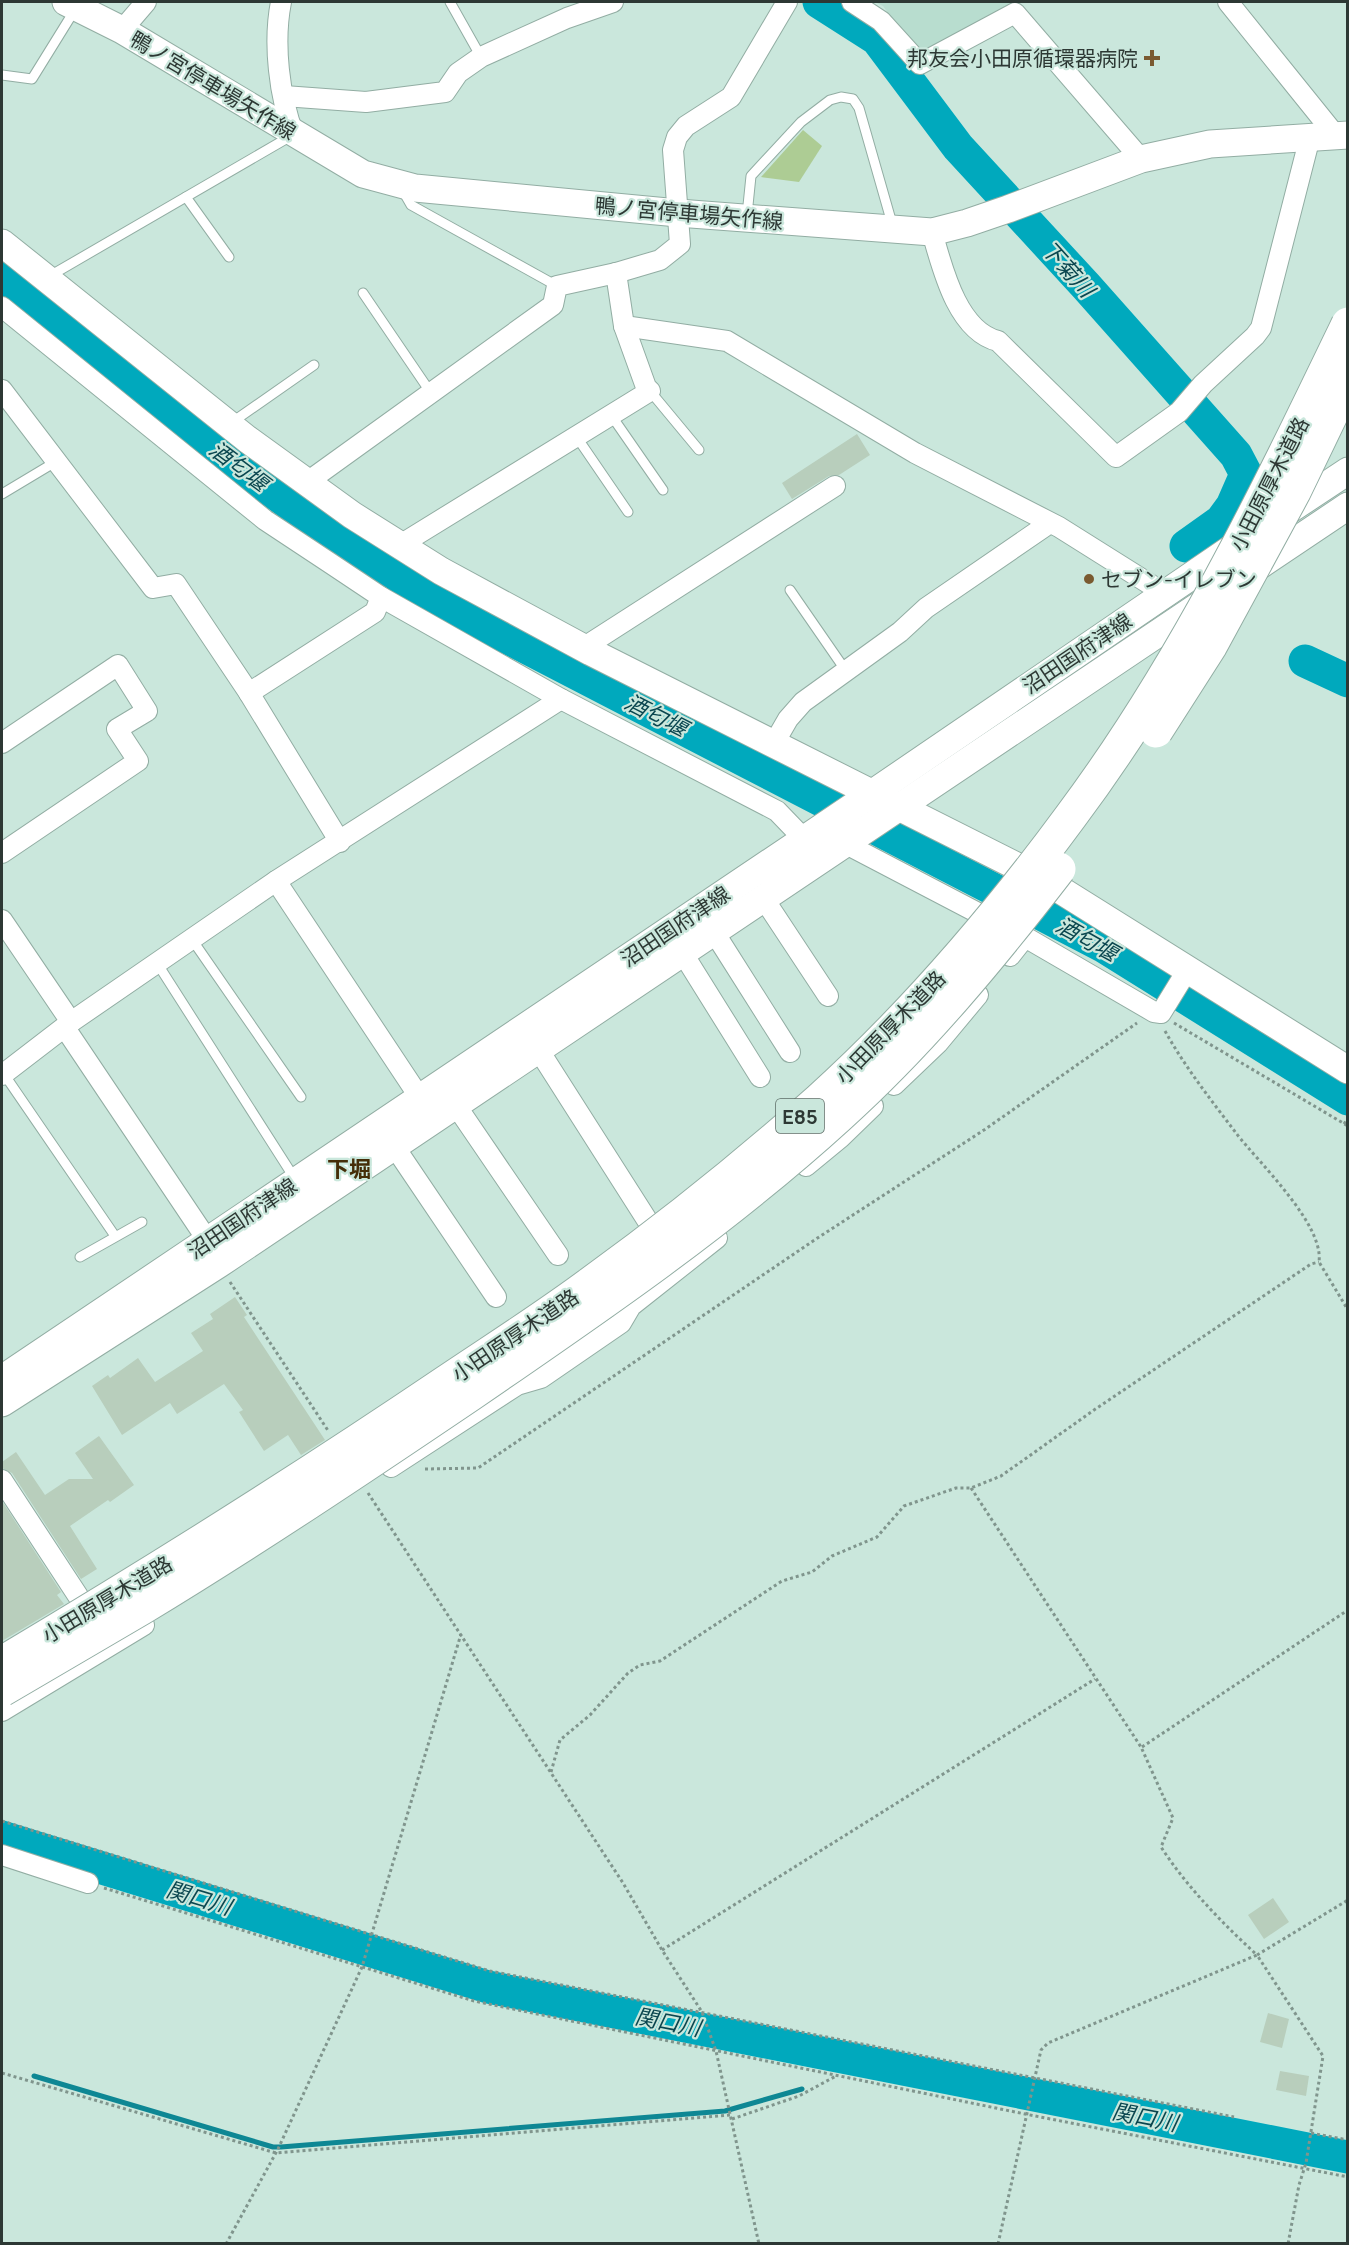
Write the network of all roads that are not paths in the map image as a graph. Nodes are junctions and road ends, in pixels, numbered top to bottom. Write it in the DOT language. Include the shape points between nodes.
graph roads {
  1 [pos="146,2"];
  2 [pos="281,2"];
  3 [pos="450,2"];
  4 [pos="613,2"];
  5 [pos="787,2"];
  6 [pos="852,2"];
  7 [pos="1228,2"];
  8 [pos="71,4"];
  9 [pos="1022,7"];
  10 [pos="122,30"];
  11 [pos="481,57"];
  12 [pos="2,75"];
  13 [pos="284,96"];
  14 [pos="294,135"];
  15 [pos="1331,136"];
  16 [pos="1141,159"];
  17 [pos="398,184"];
  18 [pos="186,197"];
  19 [pos="678,213"];
  20 [pos="747,218"];
  21 [pos="894,230"];
  22 [pos="932,232"];
  23 [pos="2,243"];
  24 [pos="229,257"];
  25 [pos="616,273"];
  26 [pos="46,278"];
  27 [pos="557,286"];
  28 [pos="363,293"];
  29 [pos="2,307"];
  30 [pos="1347,324"];
  31 [pos="624,326"];
  32 [pos="314,365"];
  33 [pos="1347,380"];
  34 [pos="2,390"];
  35 [pos="650,391"];
  36 [pos="431,393"];
  37 [pos="611,415"];
  38 [pos="229,424"];
  39 [pos="576,436"];
  40 [pos="699,450"];
  41 [pos="57,461"];
  42 [pos="1347,471"];
  43 [pos="306,483"];
  44 [pos="835,486"];
  45 [pos="663,490"];
  46 [pos="2,494"];
  47 [pos="1347,506"];
  48 [pos="628,512"];
  49 [pos="1047,522"];
  50 [pos="400,545"];
  51 [pos="790,590"];
  52 [pos="1164,593"];
  53 [pos="381,597"];
  54 [pos="583,648"];
  55 [pos="846,671"];
  56 [pos="249,693"];
  57 [pos="561,699"];
  58 [pos="2,743"];
  59 [pos="773,745"];
  60 [pos="867,797"];
  61 [pos="897,810"];
  62 [pos="804,839"];
  63 [pos="851,840"];
  64 [pos="340,842"];
  65 [pos="2,854"];
  66 [pos="276,881"];
  67 [pos="764,898"];
  68 [pos="2,920"];
  69 [pos="714,932"];
  70 [pos="1025,937"];
  71 [pos="191,938"];
  72 [pos="682,952"];
  73 [pos="157,963"];
  74 [pos="1188,969"];
  75 [pos="828,996"];
  76 [pos="68,1025"];
  77 [pos="538,1049"];
  78 [pos="789,1052"];
  79 [pos="1347,1070"];
  80 [pos="3,1075"];
  81 [pos="760,1077"];
  82 [pos="300,1097"];
  83 [pos="420,1098"];
  84 [pos="455,1104"];
  85 [pos="394,1146"];
  86 [pos="296,1181"];
  87 [pos="647,1220"];
  88 [pos="142,1222"];
  89 [pos="115,1236"];
  90 [pos="213,1252"];
  91 [pos="558,1255"];
  92 [pos="80,1257"];
  93 [pos="496,1297"];
  94 [pos="2,1379"];
  95 [pos="2,1403"];
  96 [pos="2,1480"];
  97 [pos="78,1596"];
  98 [pos="2,1663"];
  99 [pos="2,1690"];
  100 [pos="2,1711"];
  101 [pos="2,1855"];
  102 [pos="88,1883"];
  1 -- 10 [label="street"];
  2 -- 13 [label="street" via="277,50"];
  3 -- 11 [label="lane"];
  4 -- 11 [label="street"];
  5 -- 19 [label="street" via="731,97 686,126 677,137 673,150"];
  6 -- 9 [label="street" via="881,21 921,64"];
  7 -- 15 [label="street"];
  8 -- 10 [label="main road, 鴨ノ宮停車場矢作線"];
  8 -- 12 [label="lane" via="32,79"];
  9 -- 16 [label="street"];
  10 -- 14 [label="main road, 鴨ノ宮停車場矢作線"];
  11 -- 13 [label="street" via="458,73 445,93 366,102"];
  13 -- 14 [label="street"];
  14 -- 17 [label="main road, 鴨ノ宮停車場矢作線" via="363,174"];
  14 -- 18 [label="lane"];
  15 -- 16 [label="main road, 鴨ノ宮停車場矢作線" via="1210,144"];
  15 -- 22 [label="street" via="1261,328 1179,412 1116,456 998,340 987,338 975,327 952,295"];
  16 -- 22 [label="main road, 鴨ノ宮停車場矢作線" via="1016,206"];
  17 -- 19 [label="main road, 鴨ノ宮停車場矢作線"];
  17 -- 27 [label="lane" via="411,205"];
  18 -- 24 [label="lane"];
  18 -- 26 [label="lane"];
  19 -- 20 [label="main road, 鴨ノ宮停車場矢作線"];
  19 -- 25 [label="street" via="680,244 660,260"];
  20 -- 21 [label="main road, 鴨ノ宮停車場矢作線"];
  20 -- 21 [label="lane" via="751,176 801,122 830,100 841,97 853,99 859,108"];
  21 -- 22 [label="main road, 鴨ノ宮停車場矢作線"];
  23 -- 26 [label="main road"];
  25 -- 27 [label="street"];
  25 -- 31 [label="street"];
  26 -- 38 [label="main road"];
  27 -- 36 [label="street" via="554,305"];
  28 -- 36 [label="lane"];
  29 -- 53 [label="street" via="265,520"];
  30 -- 98 [label="highway, 小田原厚木道路 / E85, bridge" via="1273,480 1187,639 1131,729 1058,834 985,927 914,1006 821,1098 708,1195 588,1286 324,1465"];
  31 -- 35 [label="street"];
  31 -- 49 [label="street" via="727,341 915,453"];
  32 -- 38 [label="lane"];
  33 -- 99 [label="highway, 小田原厚木道路 / E85, bridge" via="1294,492 1211,645 1142,752 1005,939 932,1023 839,1116 722,1216 600,1306 337,1484"];
  34 -- 41 [label="street"];
  35 -- 37 [label="street"];
  35 -- 40 [label="lane"];
  36 -- 43 [label="street"];
  37 -- 39 [label="street"];
  37 -- 45 [label="lane"];
  38 -- 43 [label="main road"];
  39 -- 48 [label="lane"];
  39 -- 50 [label="street"];
  41 -- 46 [label="lane"];
  41 -- 56 [label="street" via="153,588 176,584"];
  42 -- 52 [label="main road, 沼田国府津線"];
  43 -- 50 [label="main road"];
  44 -- 54 [label="street"];
  47 -- 61 [label="main road, 沼田国府津線"];
  49 -- 52 [label="street"];
  49 -- 55 [label="street" via="1044,528 926,608"];
  50 -- 54 [label="main road"];
  51 -- 55 [label="lane"];
  52 -- 60 [label="main road, 沼田国府津線"];
  53 -- 56 [label="street" via="375,612"];
  53 -- 57 [label="street"];
  54 -- 59 [label="main road"];
  55 -- 59 [label="street" via="803,702"];
  56 -- 64 [label="street"];
  57 -- 62 [label="street" via="777,811"];
  57 -- 64 [label="street"];
  58 -- 65 [label="street" via="118,665 147,711 117,729 138,761"];
  59 -- 60 [label="main road"];
  60 -- 61 [label="main road"];
  60 -- 62 [label="main road, 沼田国府津線"];
  61 -- 63 [label="main road, 沼田国府津線"];
  61 -- 74 [label="main road" via="1046,881"];
  62 -- 83 [label="main road, 沼田国府津線"];
  63 -- 67 [label="main road, 沼田国府津線"];
  63 -- 70 [label="street"];
  64 -- 66 [label="street"];
  66 -- 71 [label="street"];
  66 -- 83 [label="street"];
  67 -- 69 [label="main road, 沼田国府津線"];
  67 -- 75 [label="street"];
  68 -- 76 [label="street"];
  69 -- 72 [label="main road, 沼田国府津線"];
  69 -- 78 [label="street"];
  70 -- 74 [label="street" via="1157,1012"];
  70 -- 100 [label="street" via="938,1043 840,1138 631,1306 621,1323 541,1378 517,1385 104,1650"];
  71 -- 73 [label="street"];
  71 -- 82 [label="lane"];
  72 -- 77 [label="main road, 沼田国府津線"];
  72 -- 81 [label="street"];
  73 -- 76 [label="street"];
  73 -- 86 [label="lane"];
  74 -- 79 [label="main road"];
  76 -- 80 [label="street"];
  76 -- 90 [label="street"];
  77 -- 84 [label="main road, 沼田国府津線"];
  77 -- 87 [label="street"];
  80 -- 89 [label="lane"];
  83 -- 86 [label="main road, 沼田国府津線"];
  84 -- 85 [label="main road, 沼田国府津線"];
  84 -- 91 [label="street"];
  85 -- 90 [label="main road, 沼田国府津線"];
  85 -- 93 [label="street"];
  86 -- 90 [label="main road, 沼田国府津線"];
  88 -- 89 [label="lane"];
  89 -- 92 [label="lane"];
  90 -- 94 [label="main road, 沼田国府津線"];
  90 -- 95 [label="main road, 沼田国府津線"];
  96 -- 97 [label="street"];
  101 -- 102 [label="street"];
}
